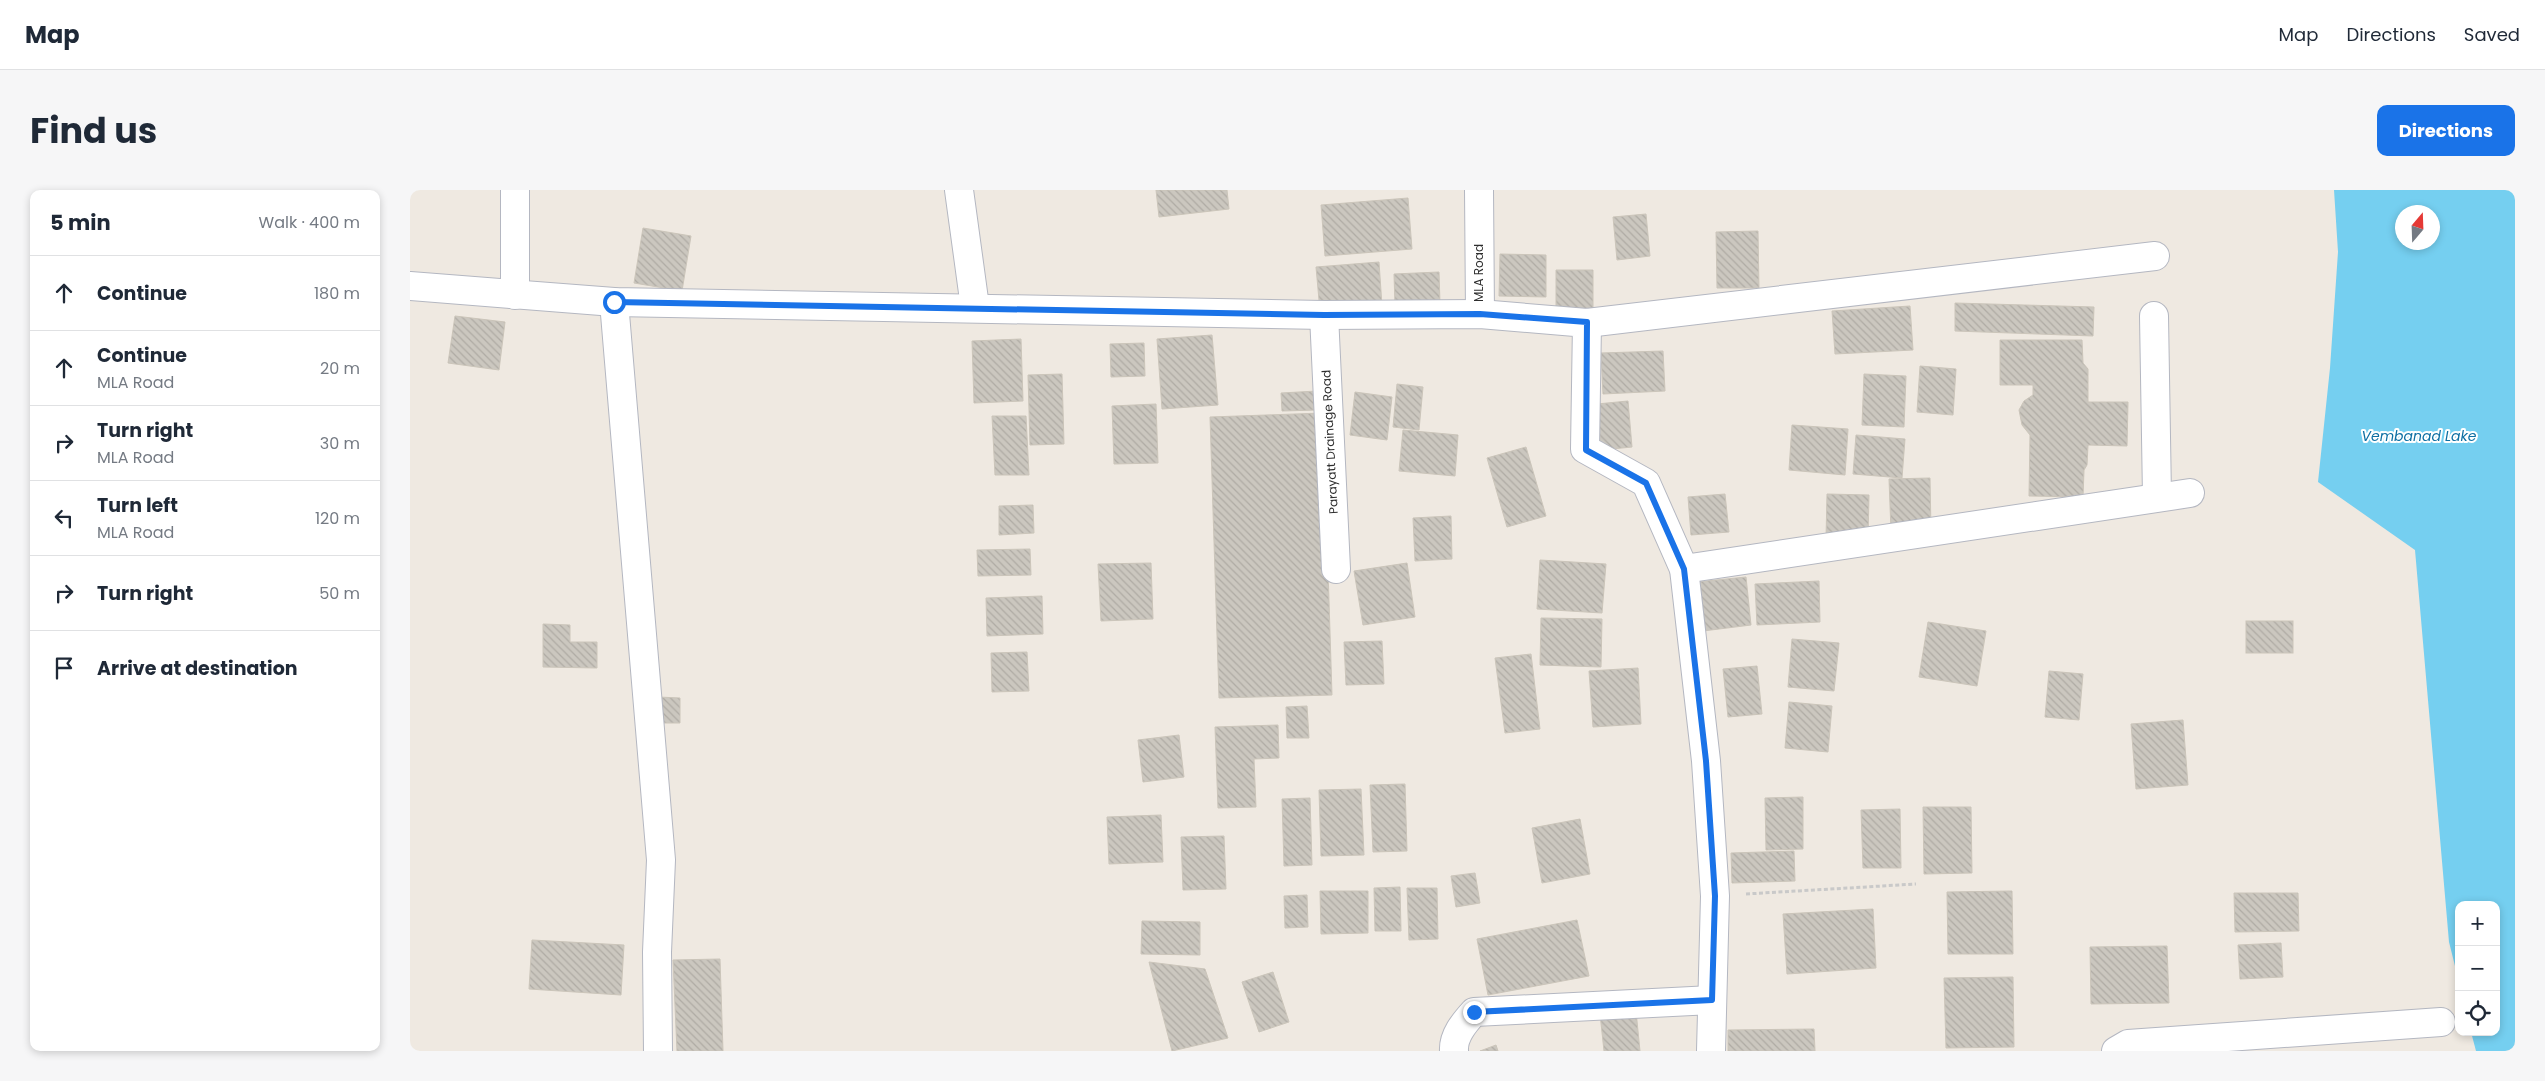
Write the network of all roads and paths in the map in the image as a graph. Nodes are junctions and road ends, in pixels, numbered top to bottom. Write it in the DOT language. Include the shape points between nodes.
graph roads {
  1 [pos="515,190"];
  2 [pos="959,190"];
  3 [pos="1479,190"];
  4 [pos="2155,256"];
  5 [pos="410,286"];
  6 [pos="515,295"];
  7 [pos="614,302"];
  8 [pos="975,307"];
  9 [pos="1480,314"];
  10 [pos="1324,315"];
  11 [pos="2154,316"];
  12 [pos="1587,322"];
  13 [pos="2190,494"];
  14 [pos="2157,497"];
  15 [pos="1336,569"];
  16 [pos="1684,569"];
  17 [pos="1916,884"];
  18 [pos="1715,896"];
  19 [pos="1712,1000"];
  20 [pos="2442,1022"];
  21 [pos="658,1051"];
  22 [pos="1454,1051"];
  23 [pos="1711,1051"];
  24 [pos="2116,1051"];
  1 -- 6 [label="street"];
  2 -- 8 [label="street"];
  3 -- 9 [label="street, MLA Road"];
  4 -- 12 [label="street, MLA Road"];
  5 -- 6 [label="street"];
  6 -- 7 [label="street"];
  7 -- 8 [label="street"];
  7 -- 21 [label="street" via="661,860"];
  8 -- 10 [label="street"];
  9 -- 10 [label="street"];
  9 -- 12 [label="street, MLA Road"];
  10 -- 15 [label="street, Parayatt Drainage Road"];
  11 -- 14 [label="street"];
  12 -- 16 [label="street" via="1586,450 1646,483"];
  13 -- 14 [label="street"];
  14 -- 16 [label="street"];
  16 -- 18 [label="street" via="1706,761"];
  17 -- 18 [label="path"];
  18 -- 19 [label="street"];
  19 -- 22 [label="street" via="1474,1012 1453,1044"];
  19 -- 23 [label="street"];
  20 -- 24 [label="street" via="2128,1044"];
}
